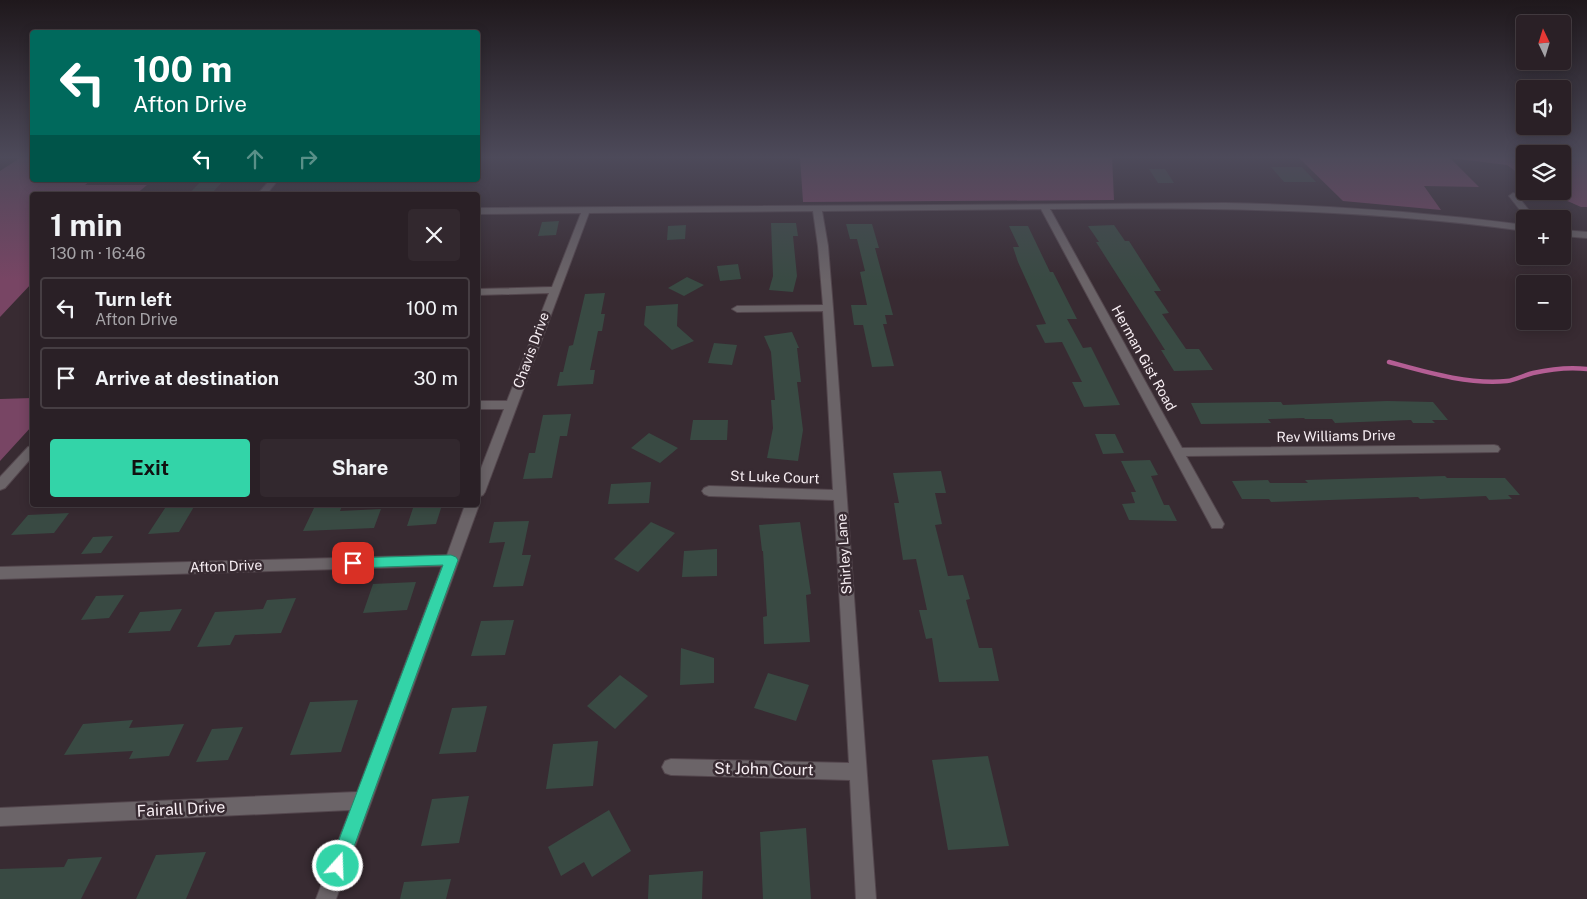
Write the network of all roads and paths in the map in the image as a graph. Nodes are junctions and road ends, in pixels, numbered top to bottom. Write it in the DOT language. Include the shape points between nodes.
graph roads {
  1 [pos="1515,198"];
  2 [pos="1044,206"];
  3 [pos="816,209"];
  4 [pos="586,210"];
  5 [pos="1525,210"];
  6 [pos="480,211"];
  7 [pos="1516,227"];
  8 [pos="1571,234"];
  9 [pos="1587,235"];
  10 [pos="554,290"];
  11 [pos="480,292"];
  12 [pos="828,308"];
  13 [pos="736,309"];
  14 [pos="480,405"];
  15 [pos="511,405"];
  16 [pos="1494,449"];
  17 [pos="30,452"];
  18 [pos="1179,452"];
  19 [pos="0,485"];
  20 [pos="480,487"];
  21 [pos="709,491"];
  22 [pos="840,495"];
  23 [pos="471,507"];
  24 [pos="1217,524"];
  25 [pos="451,560"];
  26 [pos="0,573"];
  27 [pos="671,767"];
  28 [pos="858,772"];
  29 [pos="362,801"];
  30 [pos="0,817"];
  31 [pos="326,899"];
  32 [pos="866,899"];
  1 -- 5 [label="street"];
  2 -- 3 [label="street"];
  2 -- 7 [label="street" via="1293,206"];
  2 -- 18 [label="street, Herman Gist Road"];
  3 -- 4 [label="street"];
  3 -- 12 [label="street, Shirley Lane"];
  4 -- 6 [label="street"];
  4 -- 10 [label="street, Chavis Drive"];
  8 -- 9 [label="street"];
  10 -- 11 [label="street"];
  10 -- 15 [label="street, Chavis Drive"];
  12 -- 13 [label="street"];
  12 -- 22 [label="street, Shirley Lane"];
  14 -- 15 [label="street"];
  15 -- 20 [label="street, Chavis Drive"];
  16 -- 18 [label="street, Rev Williams Drive"];
  17 -- 19 [label="street"];
  18 -- 24 [label="street, Herman Gist Road"];
  21 -- 22 [label="street, St Luke Court"];
  22 -- 28 [label="street, Shirley Lane"];
  23 -- 25 [label="street"];
  25 -- 26 [label="street, Afton Drive"];
  25 -- 29 [label="street"];
  27 -- 28 [label="street, St John Court"];
  28 -- 32 [label="street, Shirley Lane"];
  29 -- 30 [label="street, Fairall Drive"];
  29 -- 31 [label="street"];
}
